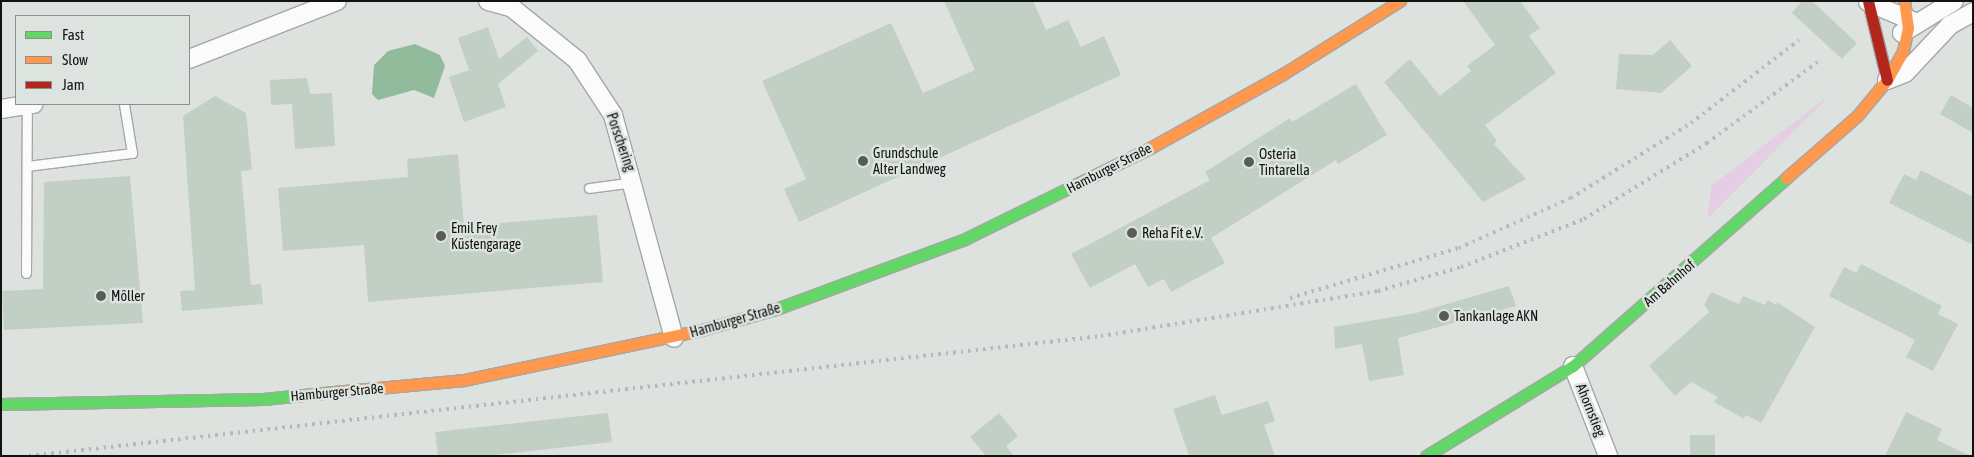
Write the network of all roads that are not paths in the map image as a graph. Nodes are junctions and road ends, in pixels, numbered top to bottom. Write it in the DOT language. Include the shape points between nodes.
graph roads {
  1 [pos="337,1"];
  2 [pos="488,1"];
  3 [pos="1400,1"];
  4 [pos="1904,1"];
  5 [pos="1954,1"];
  6 [pos="1966,1"];
  7 [pos="1973,1"];
  8 [pos="1868,2"];
  9 [pos="1973,12"];
  10 [pos="1910,23"];
  11 [pos="1950,25"];
  12 [pos="190,59"];
  13 [pos="1882,60"];
  14 [pos="1887,80"];
  15 [pos="30,105"];
  16 [pos="124,105"];
  17 [pos="1,109"];
  18 [pos="27,166"];
  19 [pos="634,182"];
  20 [pos="589,188"];
  21 [pos="26,273"];
  22 [pos="674,338"];
  23 [pos="1573,366"];
  24 [pos="1,404"];
  25 [pos="1426,456"];
  26 [pos="1608,456"];
  1 -- 12 [label="street"];
  2 -- 19 [label="street, Porschering" via="510,7 547,32 594,81 613,115"];
  3 -- 22 [label="main road, Hamburger Straße" via="1282,74 1111,170 965,239 776,309"];
  4 -- 10 [label="main road, Am Bahnhof"];
  5 -- 10 [label="street"];
  6 -- 7 [label="street"];
  8 -- 10 [label="street"];
  8 -- 13 [label="main road"];
  9 -- 11 [label="street, Am Bahnhof"];
  10 -- 11 [label="street"];
  10 -- 13 [label="street"];
  10 -- 14 [label="main road, Am Bahnhof" via="1904,51"];
  11 -- 14 [label="street, Am Bahnhof" via="1905,73"];
  13 -- 14 [label="main road"];
  14 -- 23 [label="main road, Am Bahnhof" via="1857,116 1790,179"];
  15 -- 17 [label="street"];
  15 -- 18 [label="lane"];
  16 -- 18 [label="lane" via="132,153"];
  18 -- 21 [label="lane"];
  19 -- 20 [label="lane"];
  19 -- 22 [label="street, Porschering"];
  22 -- 24 [label="main road, Hamburger Straße" via="464,380 263,399"];
  23 -- 25 [label="main road, Am Bahnhof" via="1518,403"];
  23 -- 26 [label="street, Ahornstieg"];
}
